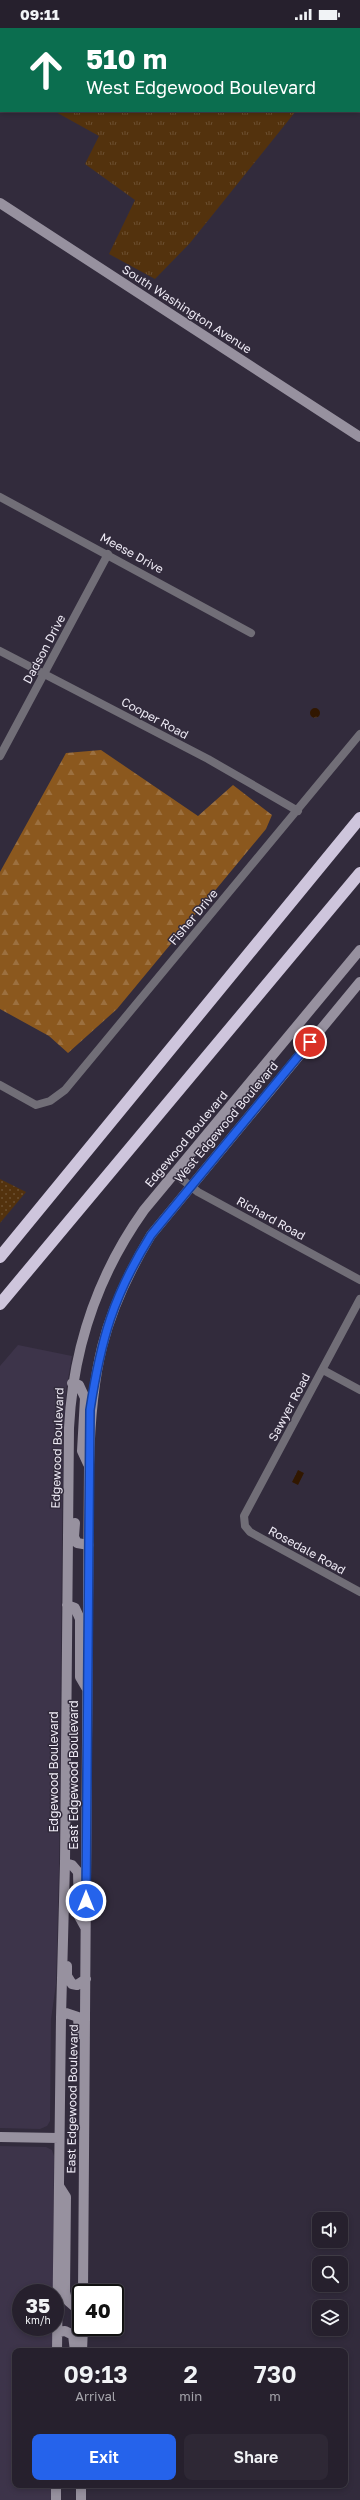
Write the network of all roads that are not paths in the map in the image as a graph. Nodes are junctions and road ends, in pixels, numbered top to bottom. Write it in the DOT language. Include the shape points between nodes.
graph roads {
  1 [pos="0,203"];
  2 [pos="360,437"];
  3 [pos="0,497"];
  4 [pos="108,554"];
  5 [pos="252,633"];
  6 [pos="0,651"];
  7 [pos="44,674"];
  8 [pos="360,734"];
  9 [pos="0,756"];
  10 [pos="298,810"];
  11 [pos="360,818"];
  12 [pos="360,873"];
  13 [pos="360,950"];
  14 [pos="360,982"];
  15 [pos="0,1085"];
  16 [pos="174,1173"];
  17 [pos="190,1185"];
  18 [pos="0,1257"];
  19 [pos="134,1264"];
  20 [pos="360,1280"];
  21 [pos="360,1300"];
  22 [pos="0,1304"];
  23 [pos="323,1370"];
  24 [pos="72,1383"];
  25 [pos="360,1390"];
  26 [pos="89,1466"];
  27 [pos="68,1472"];
  28 [pos="245,1526"];
  29 [pos="89,1545"];
  30 [pos="360,1592"];
  31 [pos="67,1605"];
  32 [pos="87,1689"];
  33 [pos="65,1863"];
  34 [pos="62,1919"];
  35 [pos="86,1929"];
  36 [pos="86,1980"];
  37 [pos="60,2017"];
  38 [pos="85,2118"];
  39 [pos="0,2138"];
  40 [pos="59,2138"];
  41 [pos="58,2184"];
  42 [pos="58,2284"];
  43 [pos="83,2284"];
  44 [pos="72,2305"];
  45 [pos="64,2331"];
  46 [pos="58,2336"];
  47 [pos="83,2336"];
  48 [pos="57,2348"];
  49 [pos="76,2348"];
  50 [pos="82,2348"];
  51 [pos="56,2488"];
  52 [pos="81,2488"];
  53 [pos="56,2500"];
  54 [pos="81,2500"];
  1 -- 2 [label="street, South Washington Avenue"];
  3 -- 4 [label="street, Meese Drive"];
  4 -- 5 [label="street, Meese Drive"];
  4 -- 7 [label="street, Dadson Drive"];
  6 -- 7 [label="street, Cooper Road"];
  7 -- 9 [label="street, Dadson Drive"];
  7 -- 10 [label="street, Cooper Road" via="208,759"];
  8 -- 10 [label="street, Fisher Drive"];
  10 -- 15 [label="street, Fisher Drive" via="65,1090 50,1101 36,1105"];
  11 -- 18 [label="highway"];
  12 -- 22 [label="highway"];
  13 -- 16 [label="street, Edgewood Boulevard"];
  14 -- 17 [label="street, West Edgewood Boulevard"];
  16 -- 17 [label="street, Richard Road"];
  16 -- 24 [label="street, Edgewood Boulevard" via="128,1232 102,1281 80,1342"];
  17 -- 19 [label="street, West Edgewood Boulevard" via="151,1235"];
  17 -- 20 [label="street, Richard Road"];
  19 -- 26 [label="street, East Edgewood Boulevard" via="107,1325 97,1360 90,1410"];
  21 -- 23 [label="street, Sawyer Road"];
  23 -- 25 [label="street"];
  23 -- 28 [label="street, Sawyer Road" via="244,1516"];
  24 -- 26 [label="street" via="79,1385 85,1398 82,1451"];
  24 -- 27 [label="street, Edgewood Boulevard"];
  26 -- 29 [label="street, East Edgewood Boulevard"];
  27 -- 29 [label="street" via="75,1481 74,1537 77,1543"];
  27 -- 31 [label="street, Edgewood Boulevard"];
  28 -- 30 [label="street, Rosedale Road" via="250,1532"];
  29 -- 32 [label="street, East Edgewood Boulevard"];
  31 -- 32 [label="street" via="75,1608 80,1619 80,1677"];
  31 -- 33 [label="street, Edgewood Boulevard"];
  32 -- 35 [label="street, East Edgewood Boulevard"];
  33 -- 34 [label="street, Edgewood Boulevard"];
  33 -- 35 [label="street" via="72,1865 78,1872 79,1916"];
  34 -- 36 [label="street" via="68,1936 68,1980 77,1986"];
  34 -- 37 [label="street, Edgewood Boulevard"];
  35 -- 36 [label="street, East Edgewood Boulevard"];
  36 -- 38 [label="street, East Edgewood Boulevard"];
  37 -- 38 [label="street" via="66,2013 73,2014 79,2022 78,2104"];
  37 -- 40 [label="street, East Edgewood Boulevard"];
  38 -- 43 [label="street, East Edgewood Boulevard"];
  39 -- 40 [label="street"];
  40 -- 41 [label="street, East Edgewood Boulevard"];
  41 -- 42 [label="street, East Edgewood Boulevard"];
  41 -- 44 [label="street" via="66,2197 65,2292"];
  45 -- 49 [label="street" via="74,2334"];
  46 -- 48 [label="street, East Edgewood Boulevard"];
  47 -- 50 [label="street"];
  51 -- 53 [label="street"];
  52 -- 54 [label="street"];
}
